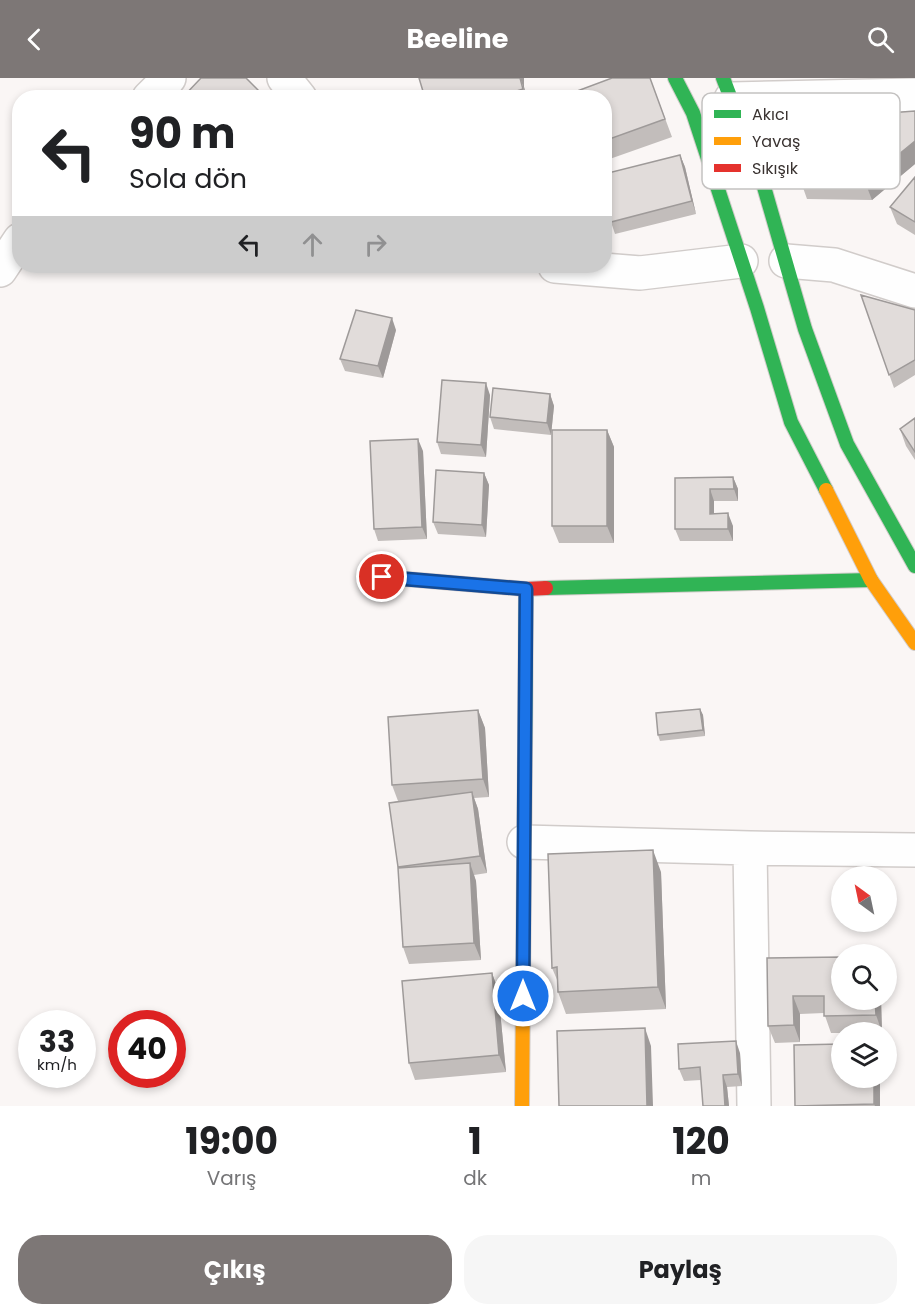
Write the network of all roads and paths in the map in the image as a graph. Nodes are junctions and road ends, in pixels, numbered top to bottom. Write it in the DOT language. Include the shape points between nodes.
graph roads {
  1 [pos="169,78"];
  2 [pos="284,78"];
  3 [pos="675,78"];
  4 [pos="727,89"];
  5 [pos="157,90"];
  6 [pos="294,90"];
  7 [pos="852,93"];
  8 [pos="900,95"];
  9 [pos="915,95"];
  10 [pos="702,141"];
  11 [pos="718,189"];
  12 [pos="765,189"];
  13 [pos="12,252"];
  14 [pos="741,261"];
  15 [pos="786,261"];
  16 [pos="0,270"];
  17 [pos="612,271"];
  18 [pos="915,291"];
  19 [pos="915,567"];
  20 [pos="382,577"];
  21 [pos="872,580"];
  22 [pos="526,589"];
  23 [pos="915,643"];
  24 [pos="524,842"];
  25 [pos="750,848"];
  26 [pos="915,850"];
  27 [pos="522,1106"];
  28 [pos="754,1106"];
  1 -- 5 [label="street"];
  2 -- 6 [label="street"];
  3 -- 10 [label="street"];
  4 -- 7 [label="street"];
  8 -- 9 [label="street"];
  11 -- 14 [label="street"];
  12 -- 15 [label="street"];
  13 -- 16 [label="street"];
  14 -- 17 [label="street" via="640,273"];
  14 -- 21 [label="street" via="790,422"];
  15 -- 18 [label="street" via="834,265"];
  15 -- 19 [label="street" via="805,329 847,444"];
  20 -- 22 [label="street"];
  21 -- 22 [label="street"];
  21 -- 23 [label="street"];
  22 -- 24 [label="street"];
  24 -- 25 [label="street"];
  24 -- 27 [label="street"];
  25 -- 26 [label="street"];
  25 -- 28 [label="street"];
}
